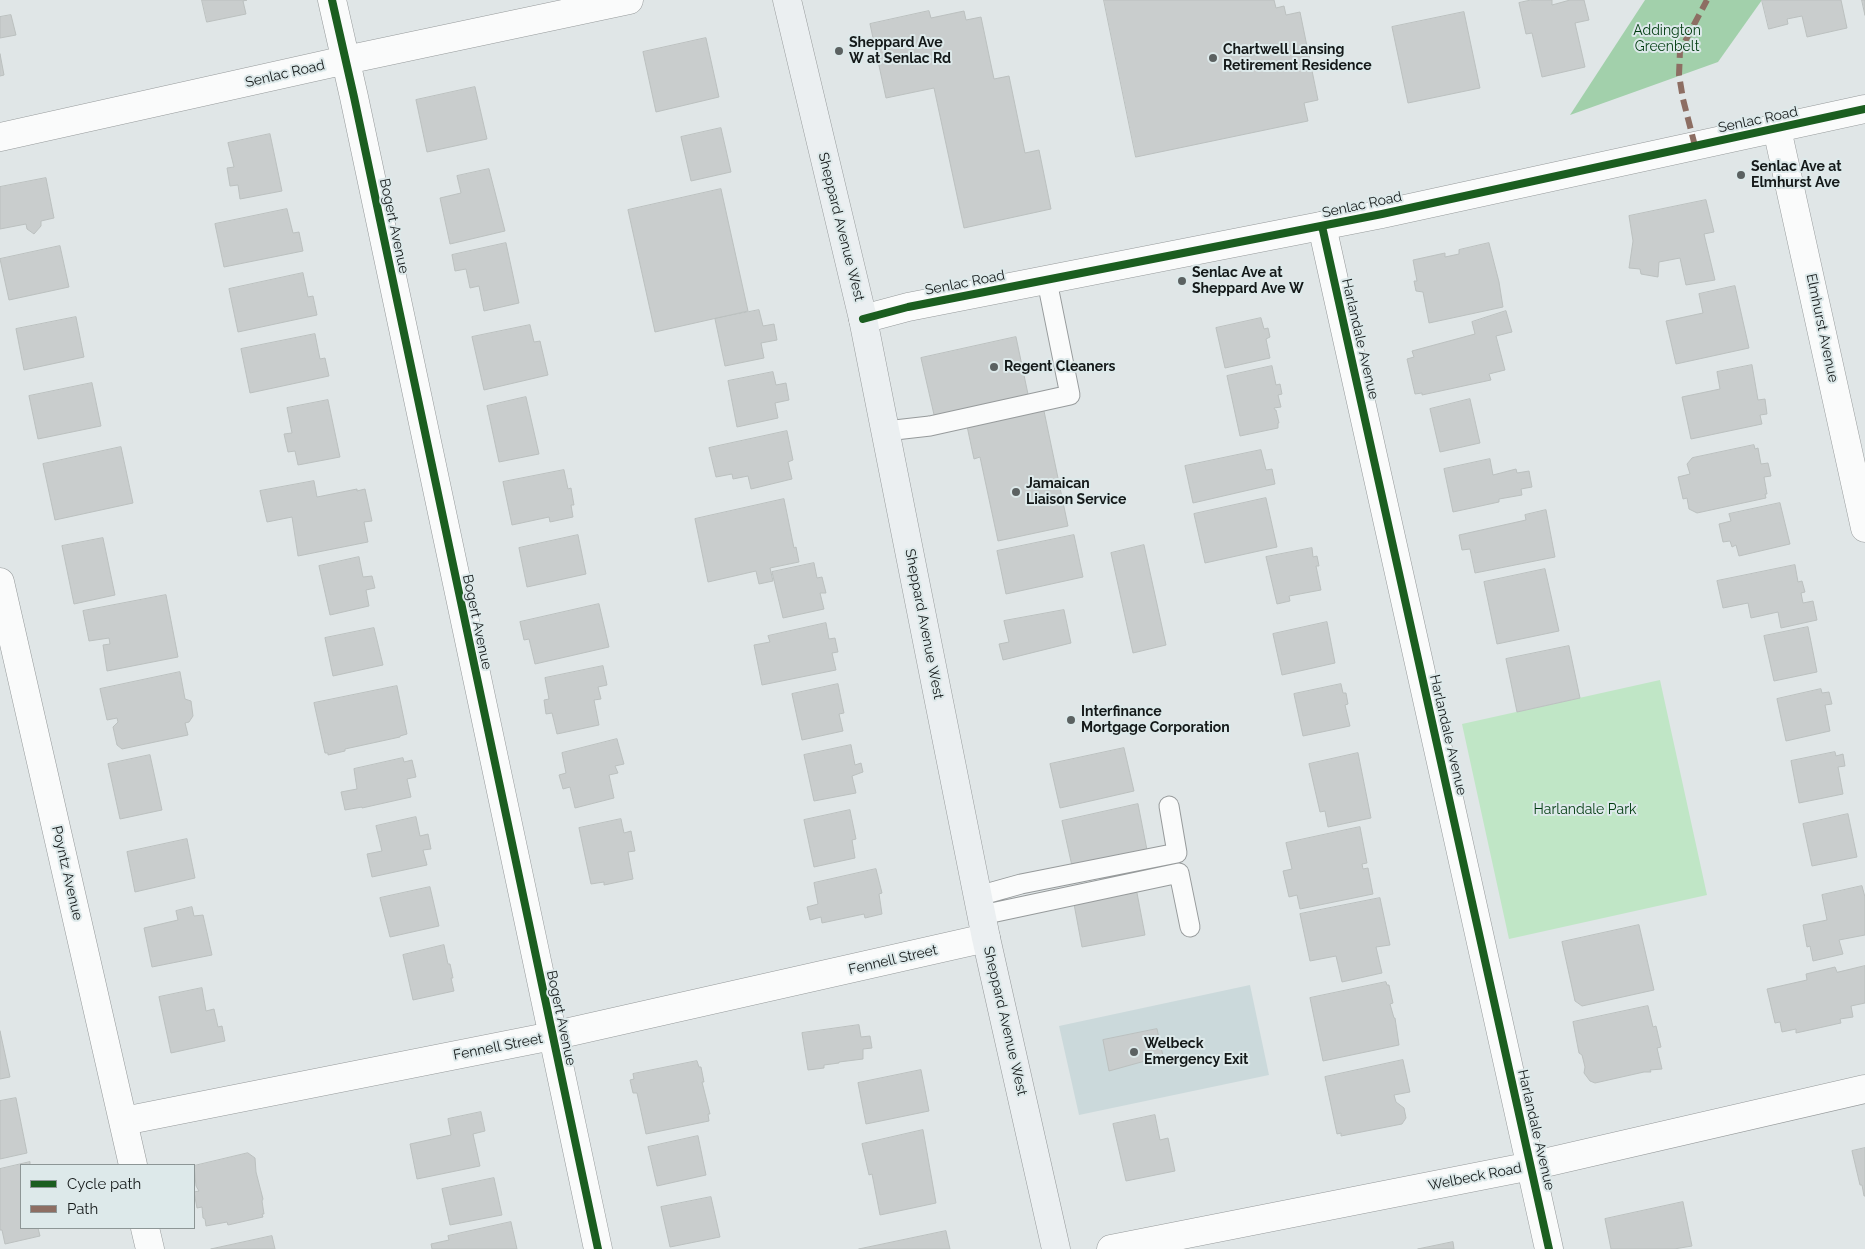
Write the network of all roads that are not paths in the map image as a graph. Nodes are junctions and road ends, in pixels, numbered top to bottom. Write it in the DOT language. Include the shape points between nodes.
graph roads {
  1 [pos="332,0"];
  2 [pos="628,0"];
  3 [pos="786,0"];
  4 [pos="346,60"];
  5 [pos="1865,109"];
  6 [pos="1777,129"];
  7 [pos="0,137"];
  8 [pos="1322,226"];
  9 [pos="1047,281"];
  10 [pos="863,319"];
  11 [pos="886,431"];
  12 [pos="1865,528"];
  13 [pos="0,582"];
  14 [pos="1169,806"];
  15 [pos="982,916"];
  16 [pos="1190,927"];
  17 [pos="552,1036"];
  18 [pos="1865,1089"];
  19 [pos="124,1121"];
  20 [pos="133,1164"];
  21 [pos="1531,1166"];
  22 [pos="145,1229"];
  23 [pos="150,1249"];
  24 [pos="598,1249"];
  25 [pos="1056,1249"];
  26 [pos="1111,1249"];
  27 [pos="1549,1249"];
  1 -- 4 [label="street, Bogert Avenue"];
  2 -- 4 [label="street, Senlac Road"];
  3 -- 10 [label="main road, Sheppard Avenue West"];
  4 -- 7 [label="street, Senlac Road"];
  4 -- 17 [label="street, Bogert Avenue"];
  5 -- 6 [label="street, Senlac Road"];
  6 -- 8 [label="street, Senlac Road"];
  6 -- 12 [label="street, Elmhurst Avenue"];
  8 -- 9 [label="street, Senlac Road"];
  8 -- 21 [label="street, Harlandale Avenue"];
  9 -- 10 [label="street, Senlac Road" via="908,307"];
  9 -- 11 [label="lane" via="1070,395 930,426"];
  10 -- 11 [label="main road, Sheppard Avenue West"];
  11 -- 15 [label="main road, Sheppard Avenue West"];
  13 -- 19 [label="street, Poyntz Avenue"];
  14 -- 15 [label="lane" via="1177,853 1021,884"];
  15 -- 16 [label="lane" via="1179,873"];
  15 -- 17 [label="street, Fennell Street"];
  15 -- 25 [label="main road, Sheppard Avenue West"];
  17 -- 19 [label="street, Fennell Street"];
  17 -- 24 [label="street, Bogert Avenue"];
  18 -- 21 [label="street, Welbeck Road"];
  19 -- 20 [label="street, Poyntz Avenue"];
  21 -- 26 [label="street, Welbeck Road"];
  21 -- 27 [label="street, Harlandale Avenue"];
  22 -- 23 [label="street"];
}
